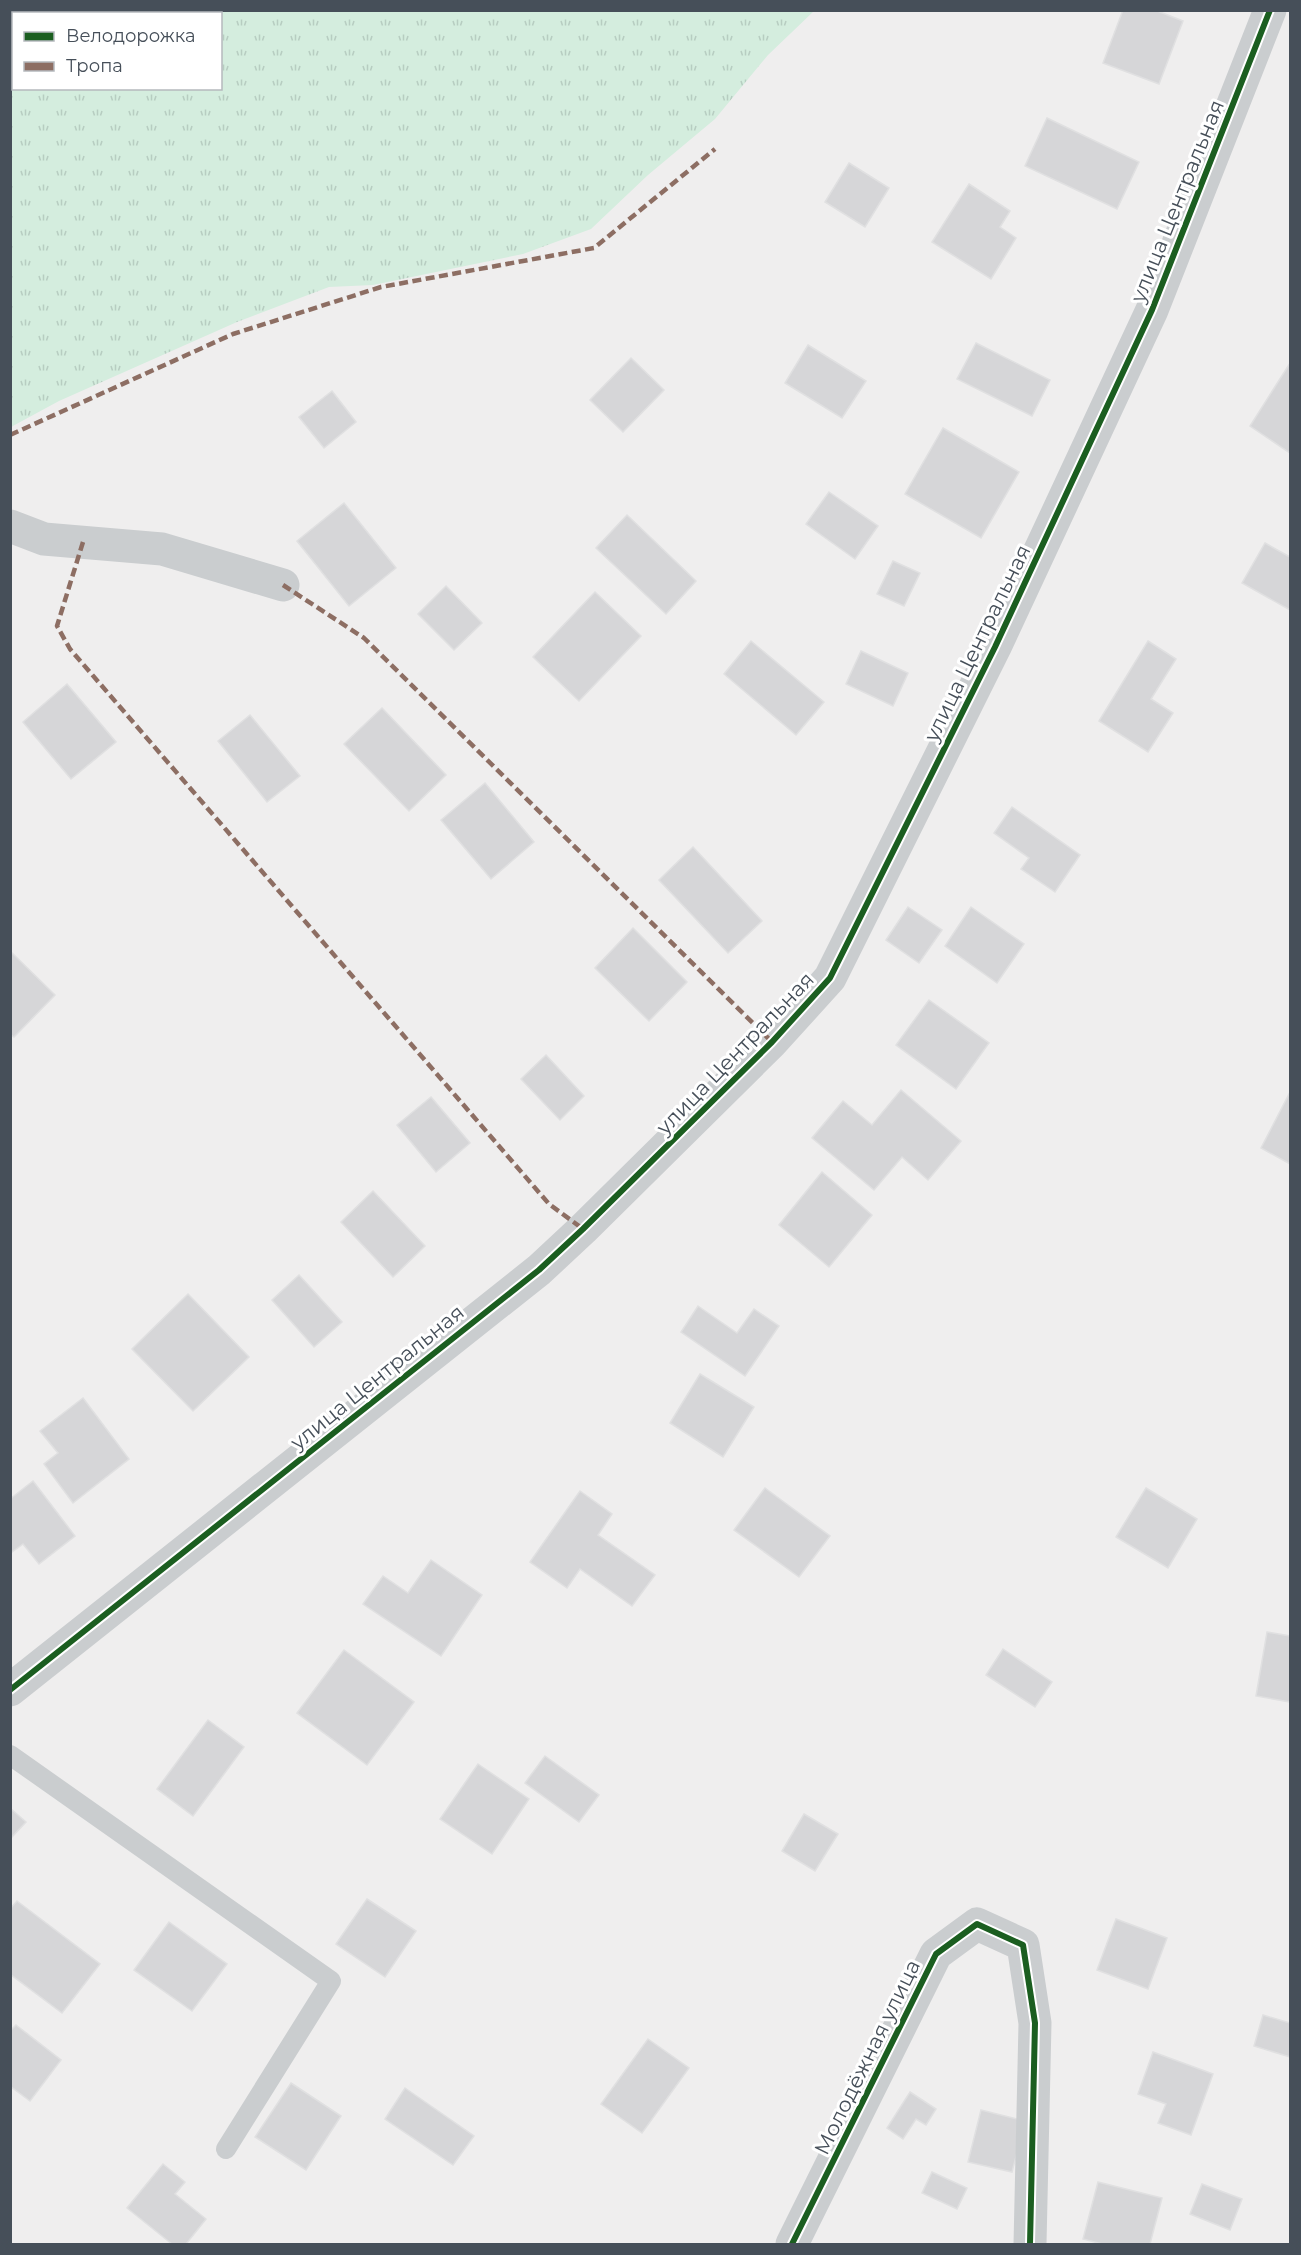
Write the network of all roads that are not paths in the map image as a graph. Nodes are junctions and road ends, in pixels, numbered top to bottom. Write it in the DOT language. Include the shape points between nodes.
graph roads {
  1 [pos="1270,10"];
  2 [pos="10,526"];
  3 [pos="283,585"];
  4 [pos="10,1690"];
  5 [pos="10,1755"];
  6 [pos="226,2149"];
  7 [pos="792,2244"];
  8 [pos="1030,2244"];
  1 -- 4 [label="street, улица Центральная" via="1152,310 995,647 830,978 772,1042 539,1270"];
  2 -- 3 [label="street" via="44,539 162,549"];
  5 -- 6 [label="lane" via="331,1981"];
  7 -- 8 [label="street, Молодёжная улица" via="936,1954 977,1924 1023,1945 1035,2023"];
}
